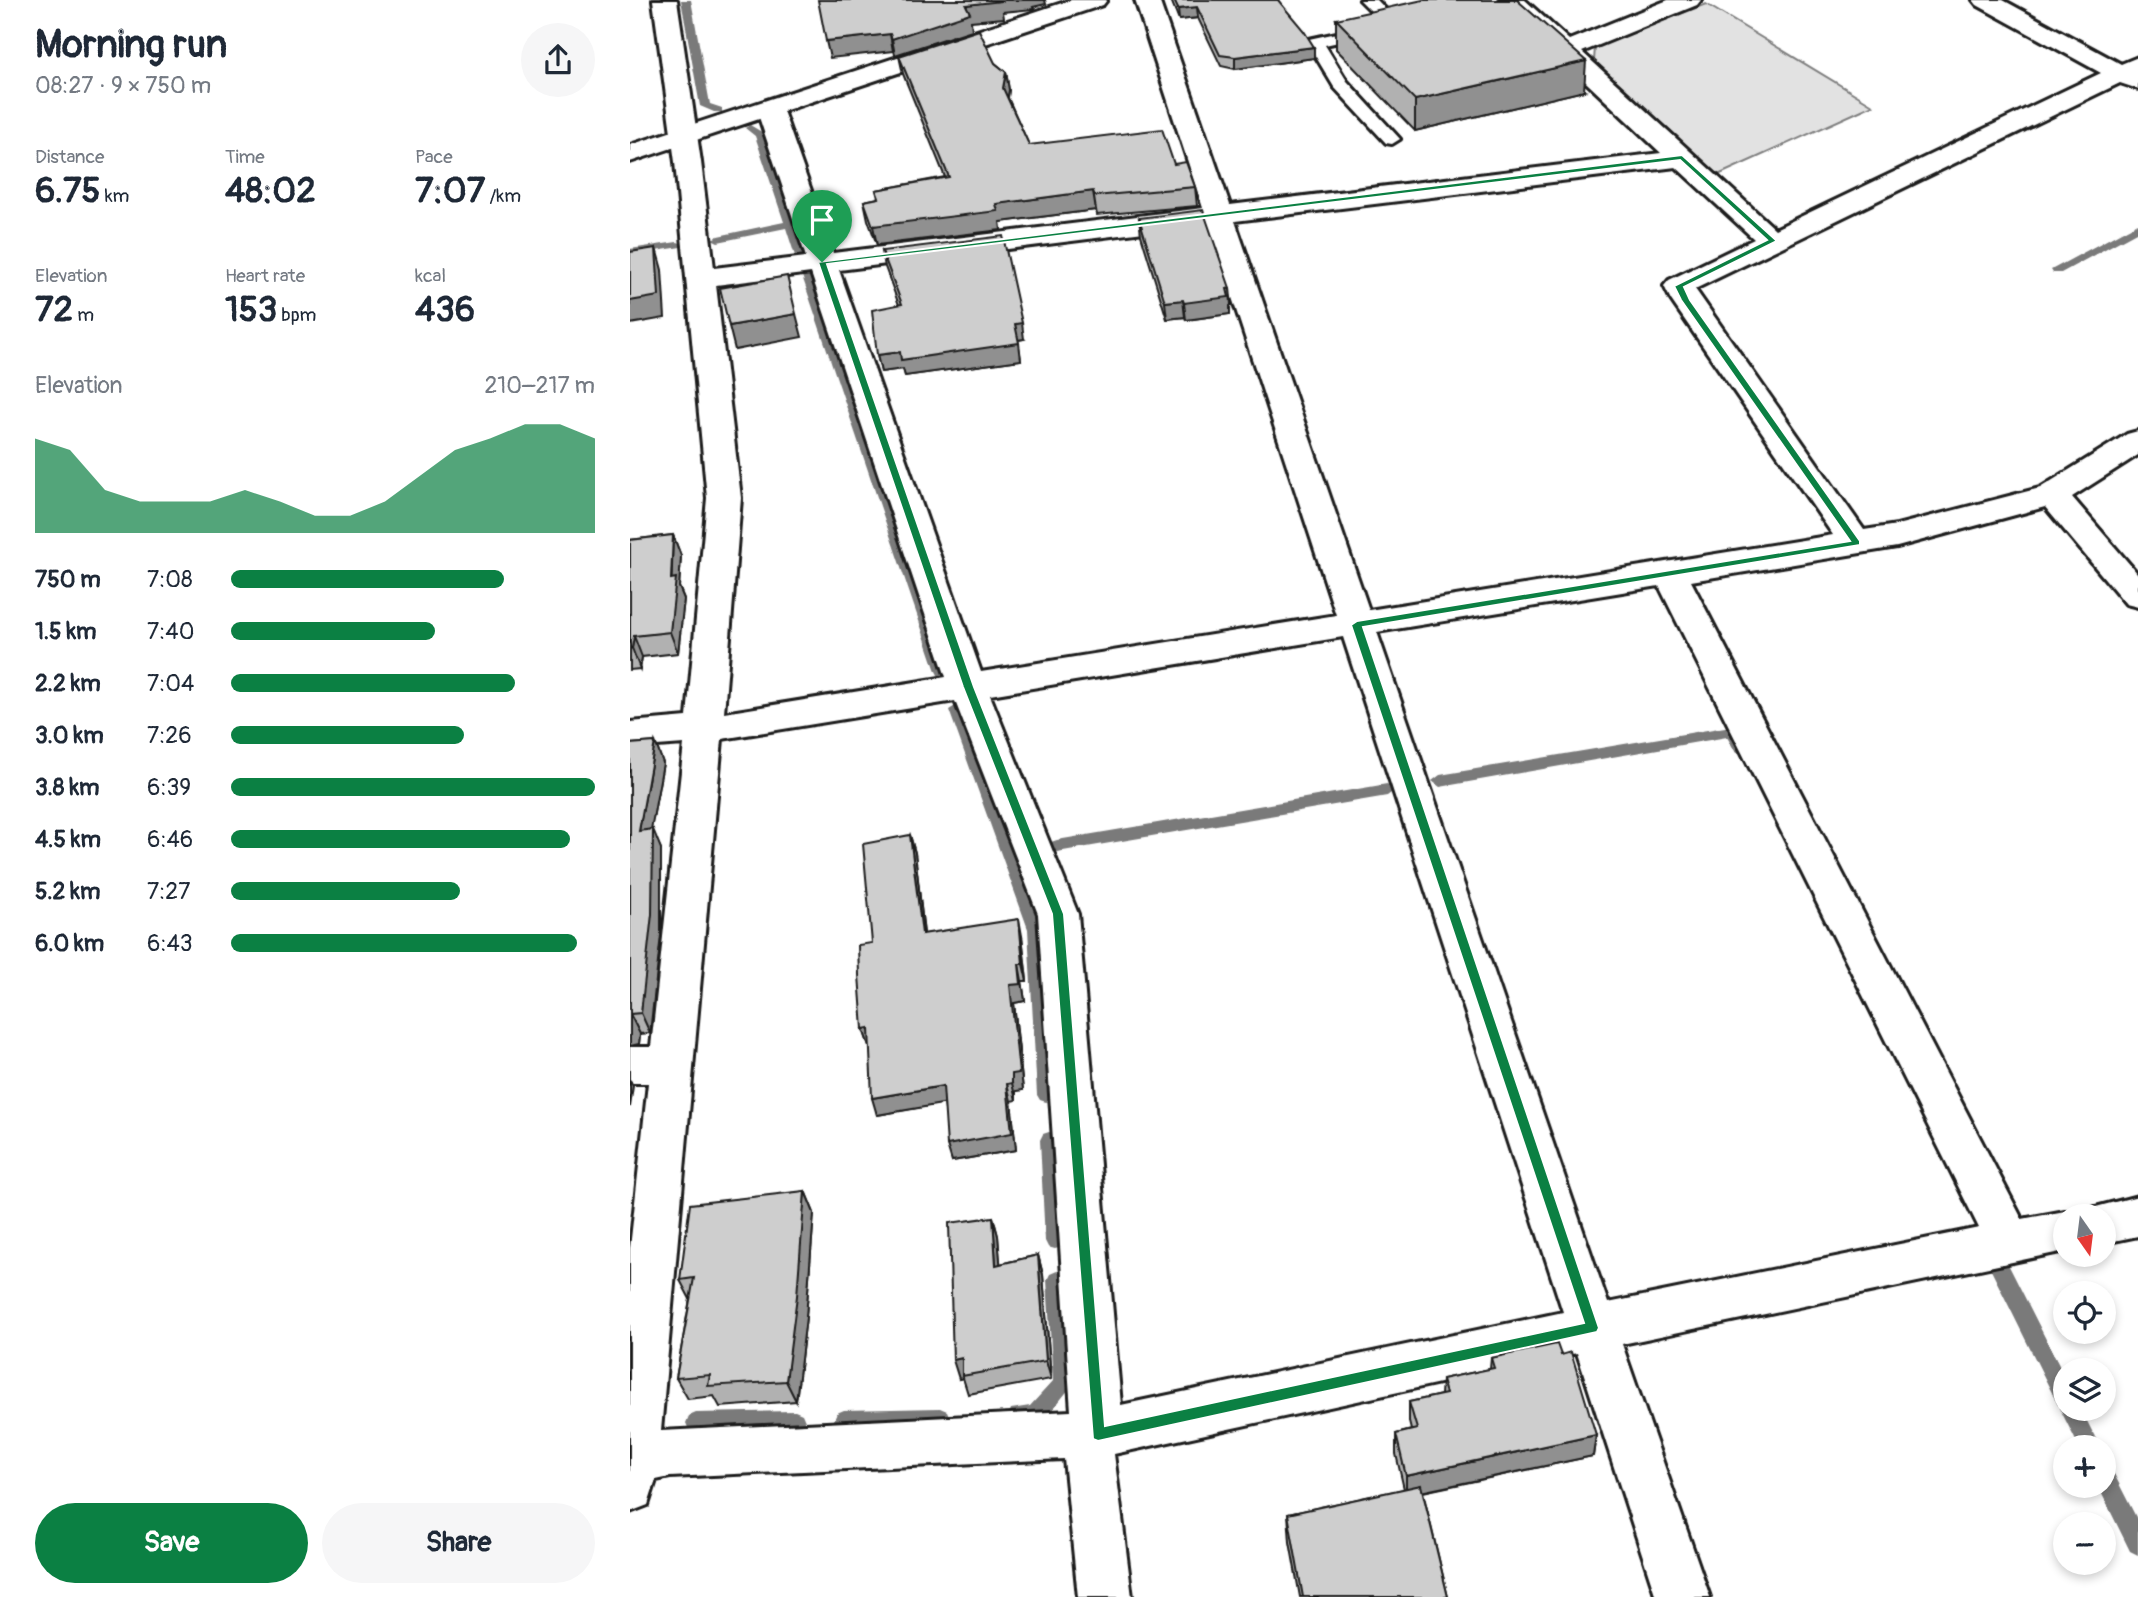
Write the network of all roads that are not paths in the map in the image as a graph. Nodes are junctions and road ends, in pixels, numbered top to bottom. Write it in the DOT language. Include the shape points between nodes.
graph roads {
  1 [pos="665,0"];
  2 [pos="1095,0"];
  3 [pos="1147,0"];
  4 [pos="1368,0"];
  5 [pos="1689,0"];
  6 [pos="1985,0"];
  7 [pos="1508,3"];
  8 [pos="1067,4"];
  9 [pos="1565,50"];
  10 [pos="2132,74"];
  11 [pos="769,108"];
  12 [pos="685,136"];
  13 [pos="1392,139"];
  14 [pos="630,154"];
  15 [pos="1682,158"];
  16 [pos="1219,215"];
  17 [pos="1773,241"];
  18 [pos="822,262"];
  19 [pos="701,278"];
  20 [pos="2138,441"];
  21 [pos="2052,495"];
  22 [pos="1856,543"];
  23 [pos="1671,573"];
  24 [pos="2138,596"];
  25 [pos="1357,625"];
  26 [pos="968,687"];
  27 [pos="704,729"];
  28 [pos="630,735"];
  29 [pos="651,1065"];
  30 [pos="2138,1216"];
  31 [pos="2116,1221"];
  32 [pos="2053,1234"];
  33 [pos="2010,1243"];
  34 [pos="1592,1328"];
  35 [pos="1092,1434"];
  36 [pos="631,1470"];
  37 [pos="1105,1597"];
  38 [pos="1683,1597"];
  1 -- 12 [label="street"];
  2 -- 8 [label="street"];
  3 -- 16 [label="street"];
  4 -- 13 [label="lane" via="1401,25 1315,42 1340,84"];
  5 -- 9 [label="street"];
  6 -- 10 [label="street"];
  7 -- 9 [label="street"];
  8 -- 11 [label="street"];
  9 -- 15 [label="street"];
  10 -- 17 [label="street"];
  11 -- 12 [label="street"];
  11 -- 18 [label="street"];
  12 -- 14 [label="street"];
  12 -- 19 [label="street"];
  15 -- 16 [label="street"];
  15 -- 17 [label="street"];
  16 -- 18 [label="street"];
  16 -- 25 [label="street"];
  17 -- 22 [label="street" via="1679,286"];
  18 -- 19 [label="street"];
  18 -- 26 [label="street"];
  19 -- 27 [label="street" via="724,498"];
  20 -- 21 [label="street"];
  21 -- 22 [label="street"];
  21 -- 24 [label="street"];
  22 -- 23 [label="street"];
  23 -- 25 [label="street"];
  23 -- 33 [label="street"];
  25 -- 26 [label="street"];
  25 -- 34 [label="street"];
  26 -- 27 [label="street"];
  26 -- 35 [label="street" via="1058,914"];
  27 -- 28 [label="street"];
  27 -- 29 [label="street"];
  29 -- 36 [label="street"];
  30 -- 31 [label="street"];
  32 -- 33 [label="street"];
  33 -- 34 [label="street"];
  34 -- 35 [label="street"];
  34 -- 38 [label="street"];
  35 -- 36 [label="street" via="670,1453"];
  35 -- 37 [label="street"];
}
